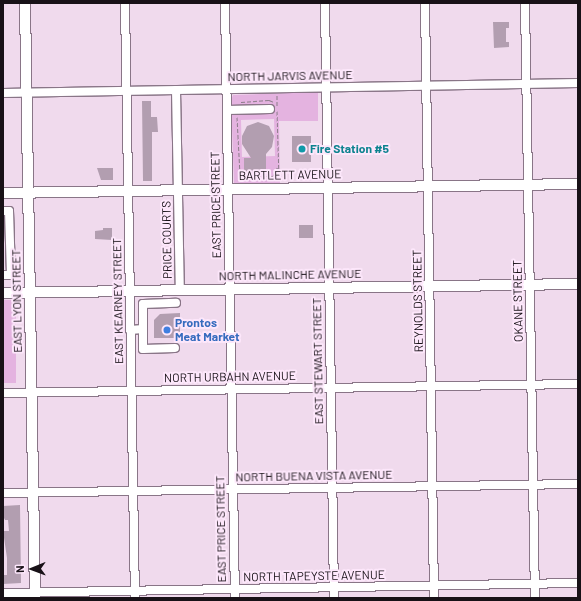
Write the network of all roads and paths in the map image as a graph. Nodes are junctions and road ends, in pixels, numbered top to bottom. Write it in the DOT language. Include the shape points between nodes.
graph roads {
  1 [pos="25,3"];
  2 [pos="125,3"];
  3 [pos="225,3"];
  4 [pos="325,3"];
  5 [pos="424,3"];
  6 [pos="525,3"];
  7 [pos="578,83"];
  8 [pos="526,84"];
  9 [pos="426,86"];
  10 [pos="326,88"];
  11 [pos="227,89"];
  12 [pos="127,90"];
  13 [pos="176,90"];
  14 [pos="27,92"];
  15 [pos="3,93"];
  16 [pos="277,94"];
  17 [pos="270,109"];
  18 [pos="227,110"];
  19 [pos="237,112"];
  20 [pos="278,166"];
  21 [pos="280,182"];
  22 [pos="528,184"];
  23 [pos="578,184"];
  24 [pos="428,186"];
  25 [pos="328,188"];
  26 [pos="228,189"];
  27 [pos="178,190"];
  28 [pos="128,191"];
  29 [pos="28,192"];
  30 [pos="3,193"];
  31 [pos="3,211"];
  32 [pos="3,275"];
  33 [pos="578,284"];
  34 [pos="530,285"];
  35 [pos="430,286"];
  36 [pos="329,288"];
  37 [pos="230,289"];
  38 [pos="161,290"];
  39 [pos="180,290"];
  40 [pos="130,291"];
  41 [pos="30,292"];
  42 [pos="3,293"];
  43 [pos="176,303"];
  44 [pos="161,304"];
  45 [pos="143,329"];
  46 [pos="130,330"];
  47 [pos="143,348"];
  48 [pos="175,348"];
  49 [pos="131,349"];
  50 [pos="531,384"];
  51 [pos="578,384"];
  52 [pos="431,386"];
  53 [pos="331,388"];
  54 [pos="231,389"];
  55 [pos="131,391"];
  56 [pos="31,392"];
  57 [pos="3,393"];
  58 [pos="578,484"];
  59 [pos="533,485"];
  60 [pos="432,486"];
  61 [pos="332,488"];
  62 [pos="233,489"];
  63 [pos="133,491"];
  64 [pos="33,492"];
  65 [pos="3,493"];
  66 [pos="578,583"];
  67 [pos="534,584"];
  68 [pos="434,586"];
  69 [pos="334,587"];
  70 [pos="234,589"];
  71 [pos="3,593"];
  72 [pos="135,594"];
  73 [pos="35,595"];
  74 [pos="235,598"];
  75 [pos="334,598"];
  76 [pos="434,598"];
  77 [pos="534,598"];
  1 -- 14 [label="main road, EAST LYON STREET"];
  2 -- 12 [label="street, EAST KEARNEY STREET"];
  3 -- 11 [label="street, EAST PRICE STREET"];
  4 -- 10 [label="street, EAST STEWART STREET"];
  5 -- 9 [label="street, REYNOLDS STREET"];
  6 -- 8 [label="street, OKANE STREET"];
  7 -- 8 [label="street, NORTH JARVIS AVENUE"];
  8 -- 9 [label="street, NORTH JARVIS AVENUE"];
  8 -- 22 [label="street, OKANE STREET"];
  9 -- 10 [label="street, NORTH JARVIS AVENUE"];
  9 -- 24 [label="street, REYNOLDS STREET"];
  10 -- 11 [label="street, NORTH JARVIS AVENUE"];
  10 -- 25 [label="street, EAST STEWART STREET"];
  11 -- 13 [label="street, NORTH JARVIS AVENUE"];
  11 -- 18 [label="street, EAST PRICE STREET"];
  12 -- 13 [label="street, NORTH JARVIS AVENUE"];
  12 -- 14 [label="street, NORTH JARVIS AVENUE"];
  12 -- 28 [label="street, EAST KEARNEY STREET"];
  13 -- 27 [label="street, PRICE COURTS"];
  14 -- 15 [label="street, NORTH JARVIS AVENUE"];
  14 -- 29 [label="main road, EAST LYON STREET"];
  16 -- 20 [label="path"];
  17 -- 18 [label="street"];
  18 -- 26 [label="street, EAST PRICE STREET"];
  19 -- 20 [label="path" via="240,174 273,176"];
  20 -- 21 [label="path"];
  22 -- 23 [label="main road, BARTLETT AVENUE"];
  22 -- 24 [label="main road, BARTLETT AVENUE"];
  22 -- 34 [label="street, OKANE STREET"];
  24 -- 25 [label="main road, BARTLETT AVENUE"];
  24 -- 35 [label="street, REYNOLDS STREET"];
  25 -- 26 [label="main road, BARTLETT AVENUE"];
  25 -- 36 [label="street, EAST STEWART STREET"];
  26 -- 27 [label="main road, BARTLETT AVENUE"];
  26 -- 37 [label="street, EAST PRICE STREET"];
  27 -- 28 [label="main road, BARTLETT AVENUE"];
  27 -- 39 [label="street, PRICE COURTS"];
  28 -- 29 [label="main road, BARTLETT AVENUE"];
  28 -- 40 [label="street, EAST KEARNEY STREET"];
  29 -- 30 [label="main road, BARTLETT AVENUE"];
  29 -- 41 [label="main road, EAST LYON STREET"];
  31 -- 32 [label="street" via="9,211 11,275"];
  33 -- 34 [label="main road, NORTH MALINCHE AVENUE"];
  34 -- 35 [label="main road, NORTH MALINCHE AVENUE"];
  34 -- 50 [label="street, OKANE STREET"];
  35 -- 36 [label="main road, NORTH MALINCHE AVENUE"];
  35 -- 52 [label="street, REYNOLDS STREET"];
  36 -- 37 [label="main road, NORTH MALINCHE AVENUE"];
  36 -- 53 [label="street, EAST STEWART STREET"];
  37 -- 39 [label="main road, NORTH MALINCHE AVENUE"];
  37 -- 54 [label="street, EAST PRICE STREET"];
  38 -- 39 [label="main road, NORTH MALINCHE AVENUE"];
  38 -- 40 [label="main road, NORTH MALINCHE AVENUE"];
  38 -- 44 [label="street"];
  40 -- 41 [label="main road, NORTH MALINCHE AVENUE"];
  40 -- 46 [label="street, EAST KEARNEY STREET"];
  41 -- 42 [label="main road, NORTH MALINCHE AVENUE"];
  41 -- 56 [label="main road, EAST LYON STREET"];
  43 -- 44 [label="street"];
  44 -- 45 [label="street" via="143,304"];
  45 -- 46 [label="street"];
  45 -- 47 [label="street"];
  46 -- 49 [label="street, EAST KEARNEY STREET"];
  47 -- 48 [label="street"];
  47 -- 49 [label="street"];
  49 -- 55 [label="street, EAST KEARNEY STREET"];
  50 -- 51 [label="street, NORTH URBAHN AVENUE"];
  50 -- 52 [label="street, NORTH URBAHN AVENUE"];
  50 -- 59 [label="street, OKANE STREET"];
  52 -- 53 [label="street, NORTH URBAHN AVENUE"];
  52 -- 60 [label="street, REYNOLDS STREET"];
  53 -- 54 [label="street, NORTH URBAHN AVENUE"];
  53 -- 61 [label="street, EAST STEWART STREET"];
  54 -- 55 [label="street, NORTH URBAHN AVENUE"];
  54 -- 62 [label="street, EAST PRICE STREET"];
  55 -- 56 [label="street, NORTH URBAHN AVENUE"];
  55 -- 63 [label="street, EAST KEARNEY STREET"];
  56 -- 57 [label="street, NORTH URBAHN AVENUE"];
  56 -- 64 [label="main road, EAST LYON STREET"];
  58 -- 59 [label="street, NORTH BUENA VISTA AVENUE"];
  59 -- 60 [label="street, NORTH BUENA VISTA AVENUE"];
  59 -- 67 [label="street, OKANE STREET"];
  60 -- 61 [label="street, NORTH BUENA VISTA AVENUE"];
  60 -- 68 [label="street, REYNOLDS STREET"];
  61 -- 62 [label="street, NORTH BUENA VISTA AVENUE"];
  61 -- 69 [label="street, EAST STEWART STREET"];
  62 -- 63 [label="street, NORTH BUENA VISTA AVENUE"];
  62 -- 70 [label="street, EAST PRICE STREET"];
  63 -- 64 [label="street, NORTH BUENA VISTA AVENUE"];
  63 -- 72 [label="street, EAST KEARNEY STREET"];
  64 -- 65 [label="street, NORTH BUENA VISTA AVENUE"];
  64 -- 73 [label="main road, EAST LYON STREET"];
  66 -- 67 [label="street, NORTH TAPEYSTE AVENUE"];
  67 -- 68 [label="street, NORTH TAPEYSTE AVENUE"];
  67 -- 77 [label="street, OKANE STREET"];
  68 -- 69 [label="street, NORTH TAPEYSTE AVENUE"];
  68 -- 76 [label="street, REYNOLDS STREET"];
  69 -- 70 [label="street, NORTH TAPEYSTE AVENUE"];
  69 -- 75 [label="street, EAST STEWART STREET"];
  70 -- 72 [label="street, NORTH TAPEYSTE AVENUE"];
  70 -- 74 [label="street, EAST PRICE STREET"];
  71 -- 73 [label="street, NORTH TAPEYSTE AVENUE"];
  72 -- 73 [label="street, NORTH TAPEYSTE AVENUE"];
}
